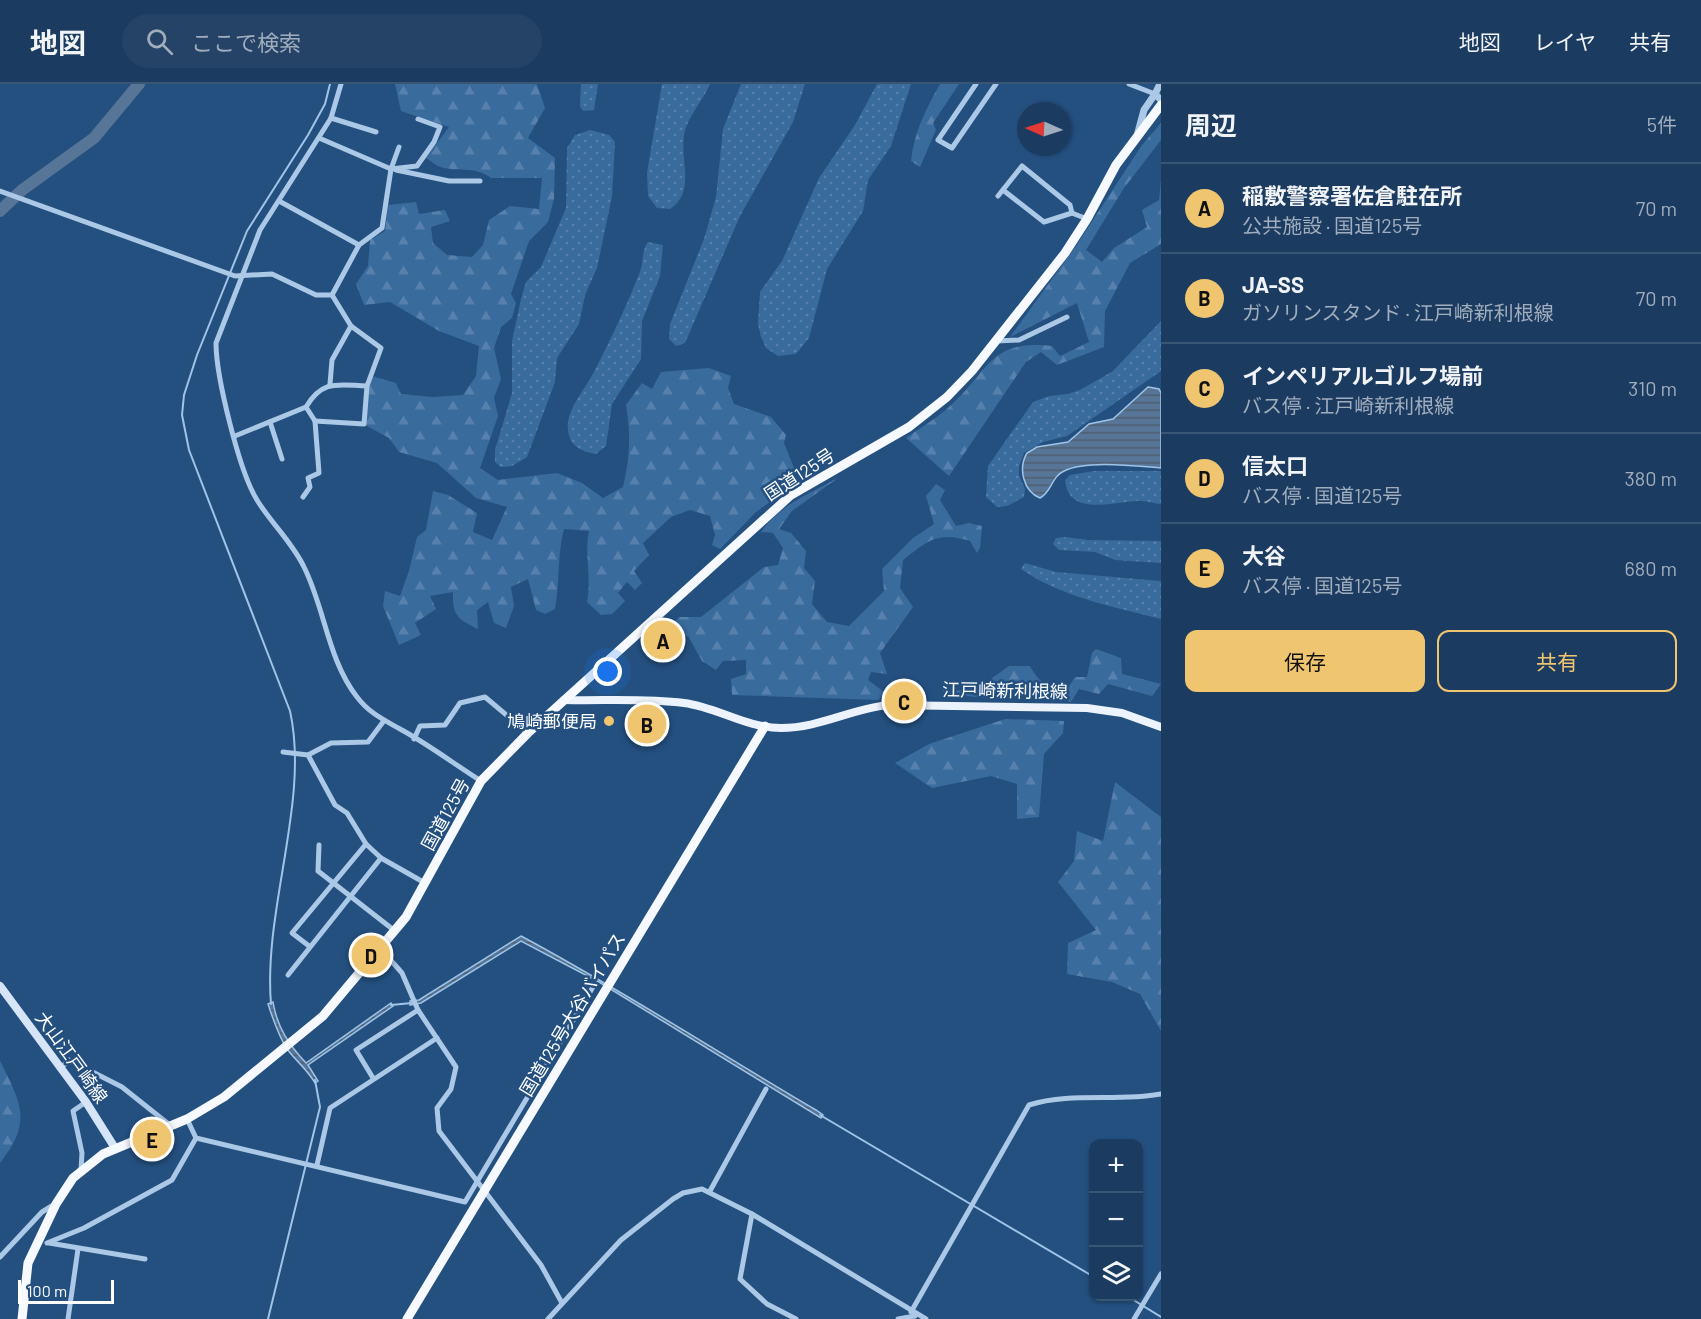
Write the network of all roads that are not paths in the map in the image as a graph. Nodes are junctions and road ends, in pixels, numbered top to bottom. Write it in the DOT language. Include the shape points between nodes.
graph roads {
  1 [pos="341,84"];
  2 [pos="976,84"];
  3 [pos="996,84"];
  4 [pos="1129,84"];
  5 [pos="1160,84"];
  6 [pos="1155,94"];
  7 [pos="1161,100"];
  8 [pos="1161,105"];
  9 [pos="331,117"];
  10 [pos="418,119"];
  11 [pos="376,132"];
  12 [pos="1137,136"];
  13 [pos="319,138"];
  14 [pos="399,147"];
  15 [pos="391,169"];
  16 [pos="480,180"];
  17 [pos="1003,190"];
  18 [pos="0,191"];
  19 [pos="998,196"];
  20 [pos="279,201"];
  21 [pos="1071,213"];
  22 [pos="1087,219"];
  23 [pos="358,245"];
  24 [pos="238,276"];
  25 [pos="332,295"];
  26 [pos="1067,317"];
  27 [pos="351,326"];
  28 [pos="996,341"];
  29 [pos="330,384"];
  30 [pos="367,386"];
  31 [pos="306,406"];
  32 [pos="315,421"];
  33 [pos="270,422"];
  34 [pos="234,436"];
  35 [pos="282,459"];
  36 [pos="303,497"];
  37 [pos="564,700"];
  38 [pos="383,722"];
  39 [pos="765,726"];
  40 [pos="1161,727"];
  41 [pos="528,733"];
  42 [pos="414,739"];
  43 [pos="283,752"];
  44 [pos="308,755"];
  45 [pos="481,781"];
  46 [pos="366,844"];
  47 [pos="318,846"];
  48 [pos="381,858"];
  49 [pos="333,882"];
  50 [pos="426,884"];
  51 [pos="350,895"];
  52 [pos="395,931"];
  53 [pos="309,946"];
  54 [pos="381,949"];
  55 [pos="288,975"];
  56 [pos="0,986"];
  57 [pos="593,987"];
  58 [pos="418,1010"];
  59 [pos="437,1038"];
  60 [pos="62,1068"];
  61 [pos="374,1078"];
  62 [pos="766,1089"];
  63 [pos="1161,1094"];
  64 [pos="86,1102"];
  65 [pos="187,1119"];
  66 [pos="171,1126"];
  67 [pos="196,1138"];
  68 [pos="115,1148"];
  69 [pos="315,1165"];
  70 [pos="81,1170"];
  71 [pos="477,1181"];
  72 [pos="484,1191"];
  73 [pos="710,1191"];
  74 [pos="56,1204"];
  75 [pos="752,1214"];
  76 [pos="42,1242"];
  77 [pos="78,1249"];
  78 [pos="0,1257"];
  79 [pos="145,1259"];
  80 [pos="1161,1274"];
  81 [pos="562,1303"];
  82 [pos="911,1312"];
  83 [pos="917,1316"];
  84 [pos="552,1317"];
  85 [pos="22,1319"];
  86 [pos="68,1319"];
  87 [pos="408,1319"];
  88 [pos="796,1319"];
  89 [pos="898,1319"];
  90 [pos="926,1319"];
  91 [pos="1134,1319"];
  1 -- 9 [label="street"];
  2 -- 3 [label="street" via="938,140 952,148"];
  4 -- 6 [label="street"];
  5 -- 6 [label="street"];
  6 -- 7 [label="street"];
  6 -- 12 [label="street" via="1144,111"];
  8 -- 12 [label="highway, 国道125号"];
  9 -- 11 [label="street"];
  9 -- 13 [label="street"];
  10 -- 15 [label="street" via="440,127 434,142 417,166"];
  12 -- 22 [label="highway, 国道125号" via="1116,165"];
  13 -- 15 [label="street"];
  13 -- 20 [label="street"];
  14 -- 15 [label="street"];
  15 -- 16 [label="street" via="449,181"];
  15 -- 23 [label="street" via="382,228"];
  17 -- 19 [label="street"];
  17 -- 21 [label="street" via="1044,222"];
  17 -- 21 [label="street" via="1022,166 1070,205"];
  18 -- 24 [label="street"];
  20 -- 23 [label="street"];
  20 -- 24 [label="street"];
  21 -- 22 [label="street"];
  22 -- 28 [label="highway, 国道125号"];
  23 -- 25 [label="street"];
  24 -- 25 [label="street" via="272,274 316,295"];
  24 -- 34 [label="street" via="216,343 216,362"];
  25 -- 27 [label="street"];
  26 -- 28 [label="street" via="1019,340"];
  27 -- 29 [label="street" via="332,360"];
  27 -- 30 [label="street" via="381,348"];
  28 -- 37 [label="highway, 国道125号" via="930,412 791,495"];
  29 -- 30 [label="street"];
  29 -- 31 [label="street" via="314,393"];
  30 -- 32 [label="street" via="364,424"];
  31 -- 32 [label="street"];
  31 -- 33 [label="street"];
  32 -- 36 [label="street" via="319,473 308,478 310,487"];
  33 -- 34 [label="street"];
  33 -- 35 [label="street"];
  34 -- 38 [label="street" via="257,500 304,567 341,672 358,698"];
  37 -- 39 [label="main road, 江戸崎新利根線" via="683,703"];
  37 -- 41 [label="highway, 国道125号"];
  38 -- 42 [label="street"];
  38 -- 44 [label="street" via="368,742 332,743"];
  39 -- 40 [label="main road, 江戸崎新利根線" via="806,726 888,705 1097,709"];
  39 -- 72 [label="highway, 国道125号大谷バイパス"];
  41 -- 42 [label="street" via="485,697 460,703 445,725 420,726"];
  41 -- 45 [label="highway, 国道125号"];
  42 -- 45 [label="street"];
  43 -- 44 [label="street"];
  44 -- 46 [label="street" via="335,805 347,813"];
  45 -- 50 [label="highway, 国道125号"];
  46 -- 48 [label="street"];
  46 -- 49 [label="street"];
  47 -- 49 [label="street" via="318,871"];
  48 -- 50 [label="street"];
  48 -- 51 [label="street"];
  49 -- 51 [label="street"];
  49 -- 53 [label="street" via="292,933"];
  50 -- 52 [label="highway, 国道125号"];
  51 -- 52 [label="street"];
  51 -- 53 [label="street"];
  52 -- 54 [label="highway, 国道125号"];
  53 -- 55 [label="street"];
  54 -- 58 [label="street" via="402,973"];
  54 -- 65 [label="highway, 国道125号" via="333,1006 297,1039 224,1097"];
  56 -- 60 [label="main road, 大山江戸崎線"];
  57 -- 71 [label="street"];
  58 -- 59 [label="street"];
  58 -- 61 [label="street" via="356,1050"];
  59 -- 61 [label="street"];
  59 -- 71 [label="street" via="456,1067 451,1089 437,1108 436,1122 449,1148"];
  60 -- 64 [label="main road, 大山江戸崎線"];
  60 -- 66 [label="street" via="69,1060 122,1087"];
  61 -- 69 [label="street" via="330,1108"];
  62 -- 73 [label="street"];
  63 -- 82 [label="street" via="1029,1105"];
  64 -- 68 [label="main road, 大山江戸崎線"];
  64 -- 70 [label="street" via="74,1111 80,1136"];
  65 -- 66 [label="highway, 国道125号"];
  65 -- 67 [label="street"];
  66 -- 68 [label="highway, 国道125号"];
  67 -- 69 [label="street"];
  67 -- 76 [label="street" via="172,1180 84,1228"];
  68 -- 70 [label="highway, 国道125号"];
  69 -- 71 [label="street" via="465,1202"];
  70 -- 74 [label="highway, 国道125号"];
  71 -- 72 [label="street"];
  72 -- 81 [label="street" via="541,1265"];
  72 -- 87 [label="highway, 国道125号大谷バイパス"];
  73 -- 75 [label="street"];
  73 -- 81 [label="street" via="683,1193 673,1199 621,1240"];
  74 -- 76 [label="highway, 国道125号"];
  74 -- 78 [label="street" via="42,1212"];
  75 -- 82 [label="street"];
  75 -- 88 [label="street" via="740,1279 767,1304"];
  76 -- 77 [label="street"];
  76 -- 85 [label="highway, 国道125号" via="25,1278"];
  77 -- 79 [label="street"];
  77 -- 86 [label="street"];
  80 -- 91 [label="street"];
  81 -- 84 [label="street"];
  82 -- 83 [label="street"];
  83 -- 89 [label="street"];
  83 -- 90 [label="street"];
}
